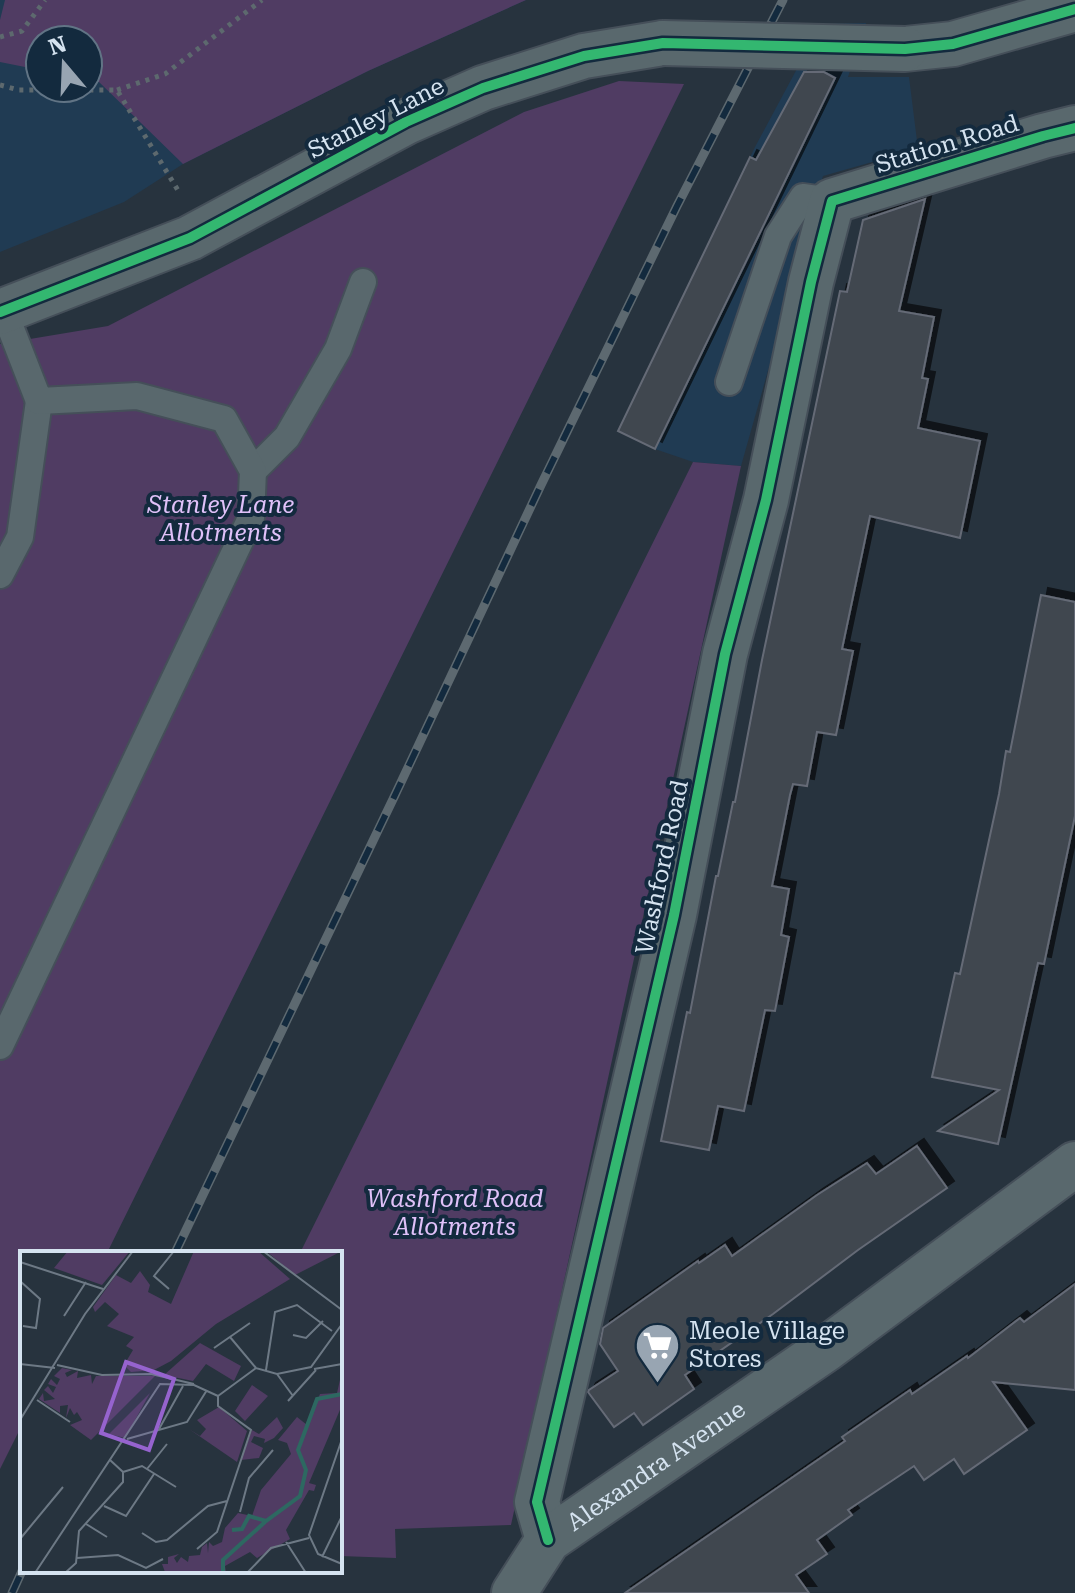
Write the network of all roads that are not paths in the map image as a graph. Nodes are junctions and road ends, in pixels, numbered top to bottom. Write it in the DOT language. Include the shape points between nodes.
graph roads {
  1 [pos="1075,9"];
  2 [pos="1075,128"];
  3 [pos="832,201"];
  4 [pos="363,282"];
  5 [pos="2,312"];
  6 [pos="729,382"];
  7 [pos="39,401"];
  8 [pos="253,471"];
  9 [pos="0,575"];
  10 [pos="0,1046"];
  11 [pos="1075,1164"];
  12 [pos="548,1540"];
  13 [pos="514,1593"];
  1 -- 5 [label="street, Stanley Lane, bridge" via="953,44 905,49 663,43 584,56 483,88 406,122 190,238"];
  2 -- 3 [label="street, Station Road"];
  3 -- 6 [label="lane" via="803,197 778,236"];
  3 -- 12 [label="street, Washford Road" via="766,500 725,654 674,915 537,1502"];
  4 -- 8 [label="lane" via="338,349 287,437"];
  5 -- 7 [label="lane"];
  7 -- 8 [label="lane" via="137,396 224,419"];
  7 -- 9 [label="lane" via="20,537"];
  8 -- 10 [label="lane" via="251,518"];
  11 -- 12 [label="street, Alexandra Avenue" via="826,1349"];
  12 -- 13 [label="street"];
}
